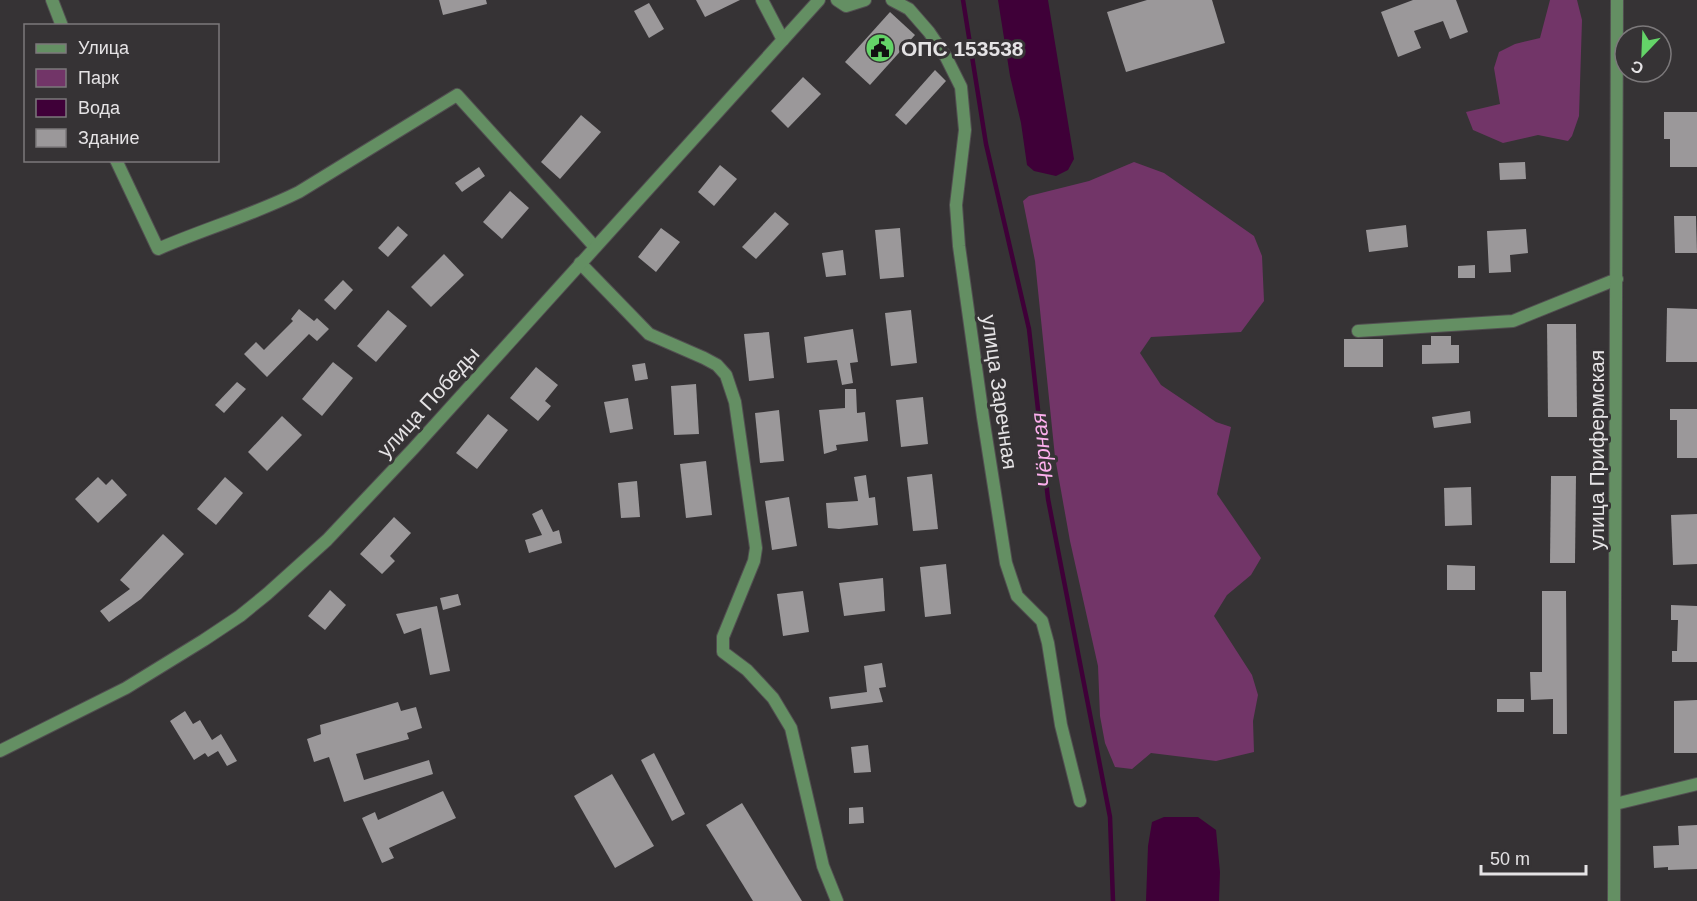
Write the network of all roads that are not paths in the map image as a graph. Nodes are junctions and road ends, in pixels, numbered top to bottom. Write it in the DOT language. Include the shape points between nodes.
graph roads {
  1 [pos="52,0"];
  2 [pos="762,0"];
  3 [pos="819,0"];
  4 [pos="837,0"];
  5 [pos="866,0"];
  6 [pos="892,0"];
  7 [pos="1617,0"];
  8 [pos="61,24"];
  9 [pos="783,40"];
  10 [pos="117,162"];
  11 [pos="595,247"];
  12 [pos="580,263"];
  13 [pos="1617,279"];
  14 [pos="1358,331"];
  15 [pos="0,751"];
  16 [pos="1697,784"];
  17 [pos="1080,801"];
  18 [pos="1615,804"];
  19 [pos="837,901"];
  20 [pos="1614,901"];
  1 -- 8 [label="street"];
  2 -- 9 [label="street"];
  3 -- 9 [label="street, улица Победы"];
  4 -- 5 [label="street" via="846,6"];
  6 -- 17 [label="street, улица Заречная" via="909,9 929,32 961,87 965,130 956,205 959,246 1006,563 1017,596 1042,621"];
  7 -- 13 [label="street, улица Прифермская"];
  9 -- 11 [label="street, улица Победы"];
  10 -- 11 [label="street" via="158,249 299,192 457,95"];
  11 -- 12 [label="street, улица Победы"];
  12 -- 15 [label="street, улица Победы" via="327,540 267,594 240,616 126,688"];
  12 -- 19 [label="street" via="649,334 704,358 726,375 735,402 756,548 723,637 723,652 766,691 791,728 823,866"];
  13 -- 14 [label="street" via="1513,321"];
  13 -- 18 [label="street, улица Прифермская"];
  16 -- 18 [label="street"];
  18 -- 20 [label="street, улица Прифермская"];
}
